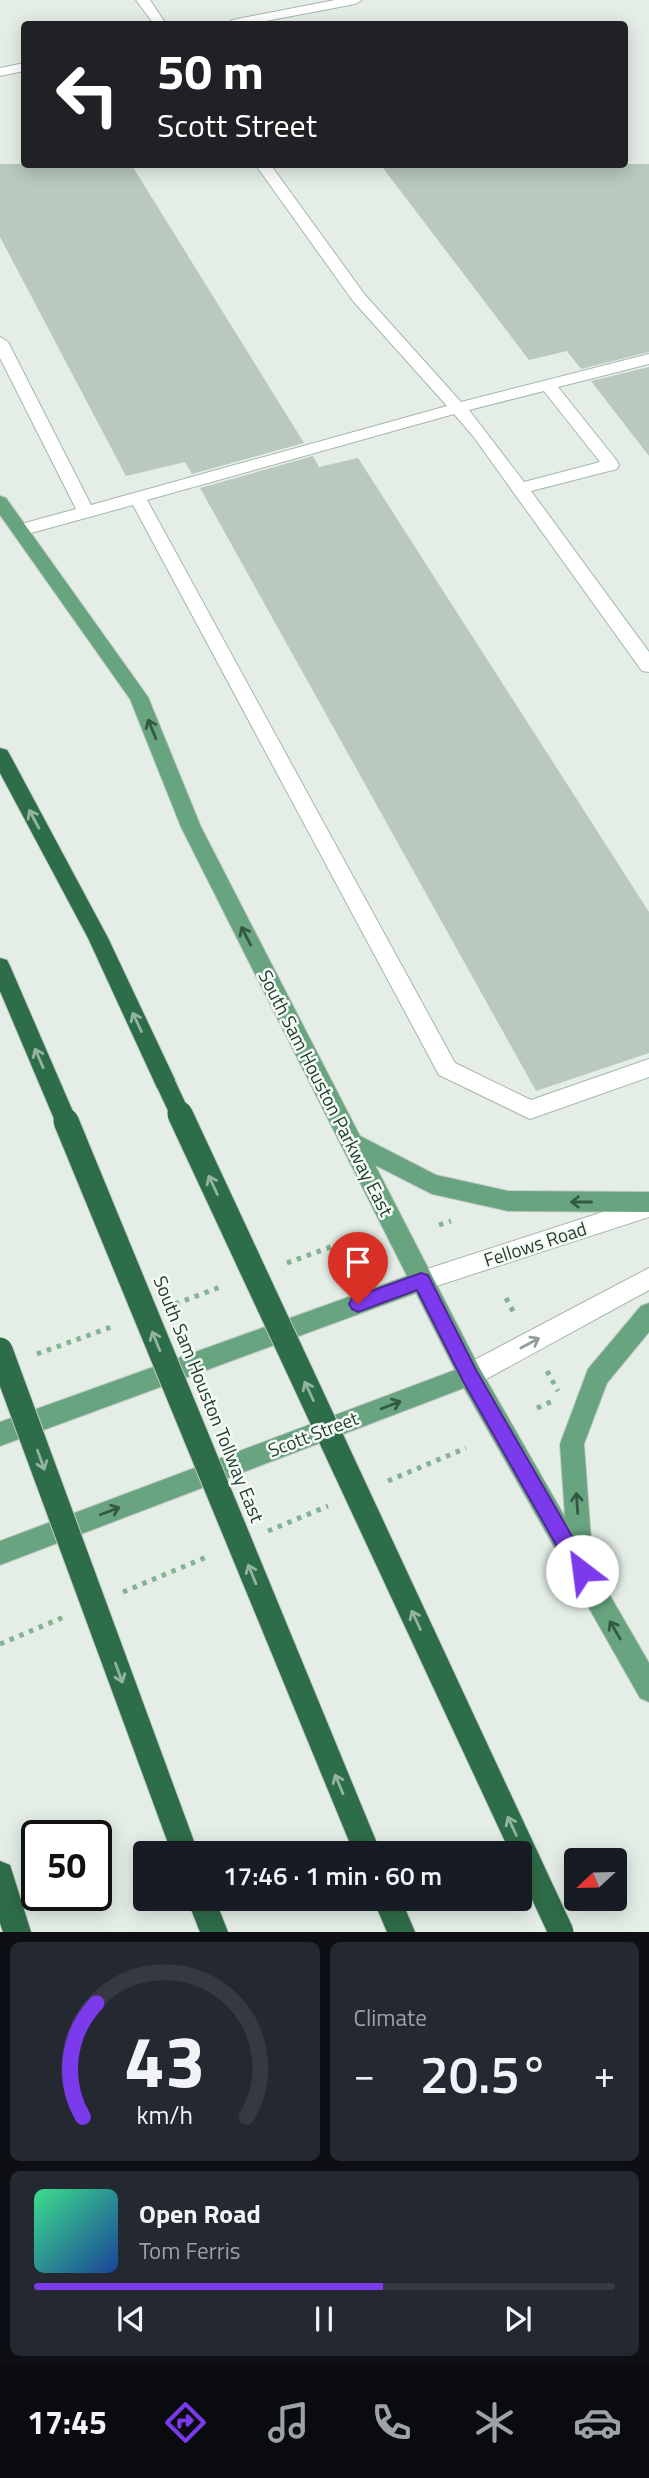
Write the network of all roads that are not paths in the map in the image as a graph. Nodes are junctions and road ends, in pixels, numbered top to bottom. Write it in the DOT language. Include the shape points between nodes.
graph roads {
  1 [pos="143,0"];
  2 [pos="355,0"];
  3 [pos="158,21"];
  4 [pos="247,21"];
  5 [pos="21,68"];
  6 [pos="0,72"];
  7 [pos="265,168"];
  8 [pos="0,342"];
  9 [pos="649,359"];
  10 [pos="548,385"];
  11 [pos="458,408"];
  12 [pos="520,488"];
  13 [pos="137,498"];
  14 [pos="0,502"];
  15 [pos="86,512"];
  16 [pos="20,530"];
  17 [pos="649,666"];
  18 [pos="0,755"];
  19 [pos="0,966"];
  20 [pos="649,1068"];
  21 [pos="351,1142"];
  22 [pos="649,1205"];
  23 [pos="649,1278"];
  24 [pos="421,1281"];
  25 [pos="649,1314"];
  26 [pos="0,1350"];
  27 [pos="470,1376"];
  28 [pos="0,1434"];
  29 [pos="0,1553"];
  30 [pos="582,1571"];
  31 [pos="649,1689"];
  32 [pos="181,1841"];
  33 [pos="362,1841"];
  34 [pos="0,1875"];
  35 [pos="392,1911"];
  36 [pos="17,1932"];
  37 [pos="401,1932"];
  38 [pos="561,1932"];
  1 -- 3 [label="street"];
  2 -- 4 [label="street"];
  5 -- 6 [label="street"];
  7 -- 11 [label="street" via="359,299"];
  8 -- 15 [label="street"];
  9 -- 10 [label="street"];
  10 -- 11 [label="street"];
  10 -- 12 [label="street" via="611,465"];
  11 -- 12 [label="street"];
  11 -- 13 [label="street"];
  12 -- 17 [label="street"];
  13 -- 15 [label="street"];
  13 -- 20 [label="street" via="447,1069 530,1110"];
  14 -- 16 [label="main road, South Sam Houston Parkway East"];
  15 -- 16 [label="street"];
  21 -- 16 [label="main road, South Sam Houston Parkway East, one-way" via="191,827 139,697"];
  38 -- 18 [label="highway, one-way, bridge" via="98,938"];
  33 -- 19 [label="highway, South Sam Houston Tollway East, one-way, bridge"];
  22 -- 21 [label="main road, one-way" via="508,1202 432,1184"];
  21 -- 24 [label="main road, South Sam Houston Parkway East"];
  22 -- 24 [label="street, Fellows Road"];
  27 -- 23 [label="street, one-way"];
  24 -- 27 [label="main road, South Sam Houston Parkway East"];
  24 -- 28 [label="main road"];
  30 -- 25 [label="main road, one-way" via="572,1444 597,1377"];
  26 -- 32 [label="highway, one-way, bridge"];
  29 -- 27 [label="main road, Scott Street, one-way"];
  27 -- 30 [label="main road, South Sam Houston Parkway East"];
  31 -- 30 [label="main road, South Sam Houston Parkway East, one-way"];
  34 -- 36 [label="highway"];
  35 -- 37 [label="highway"];
}
